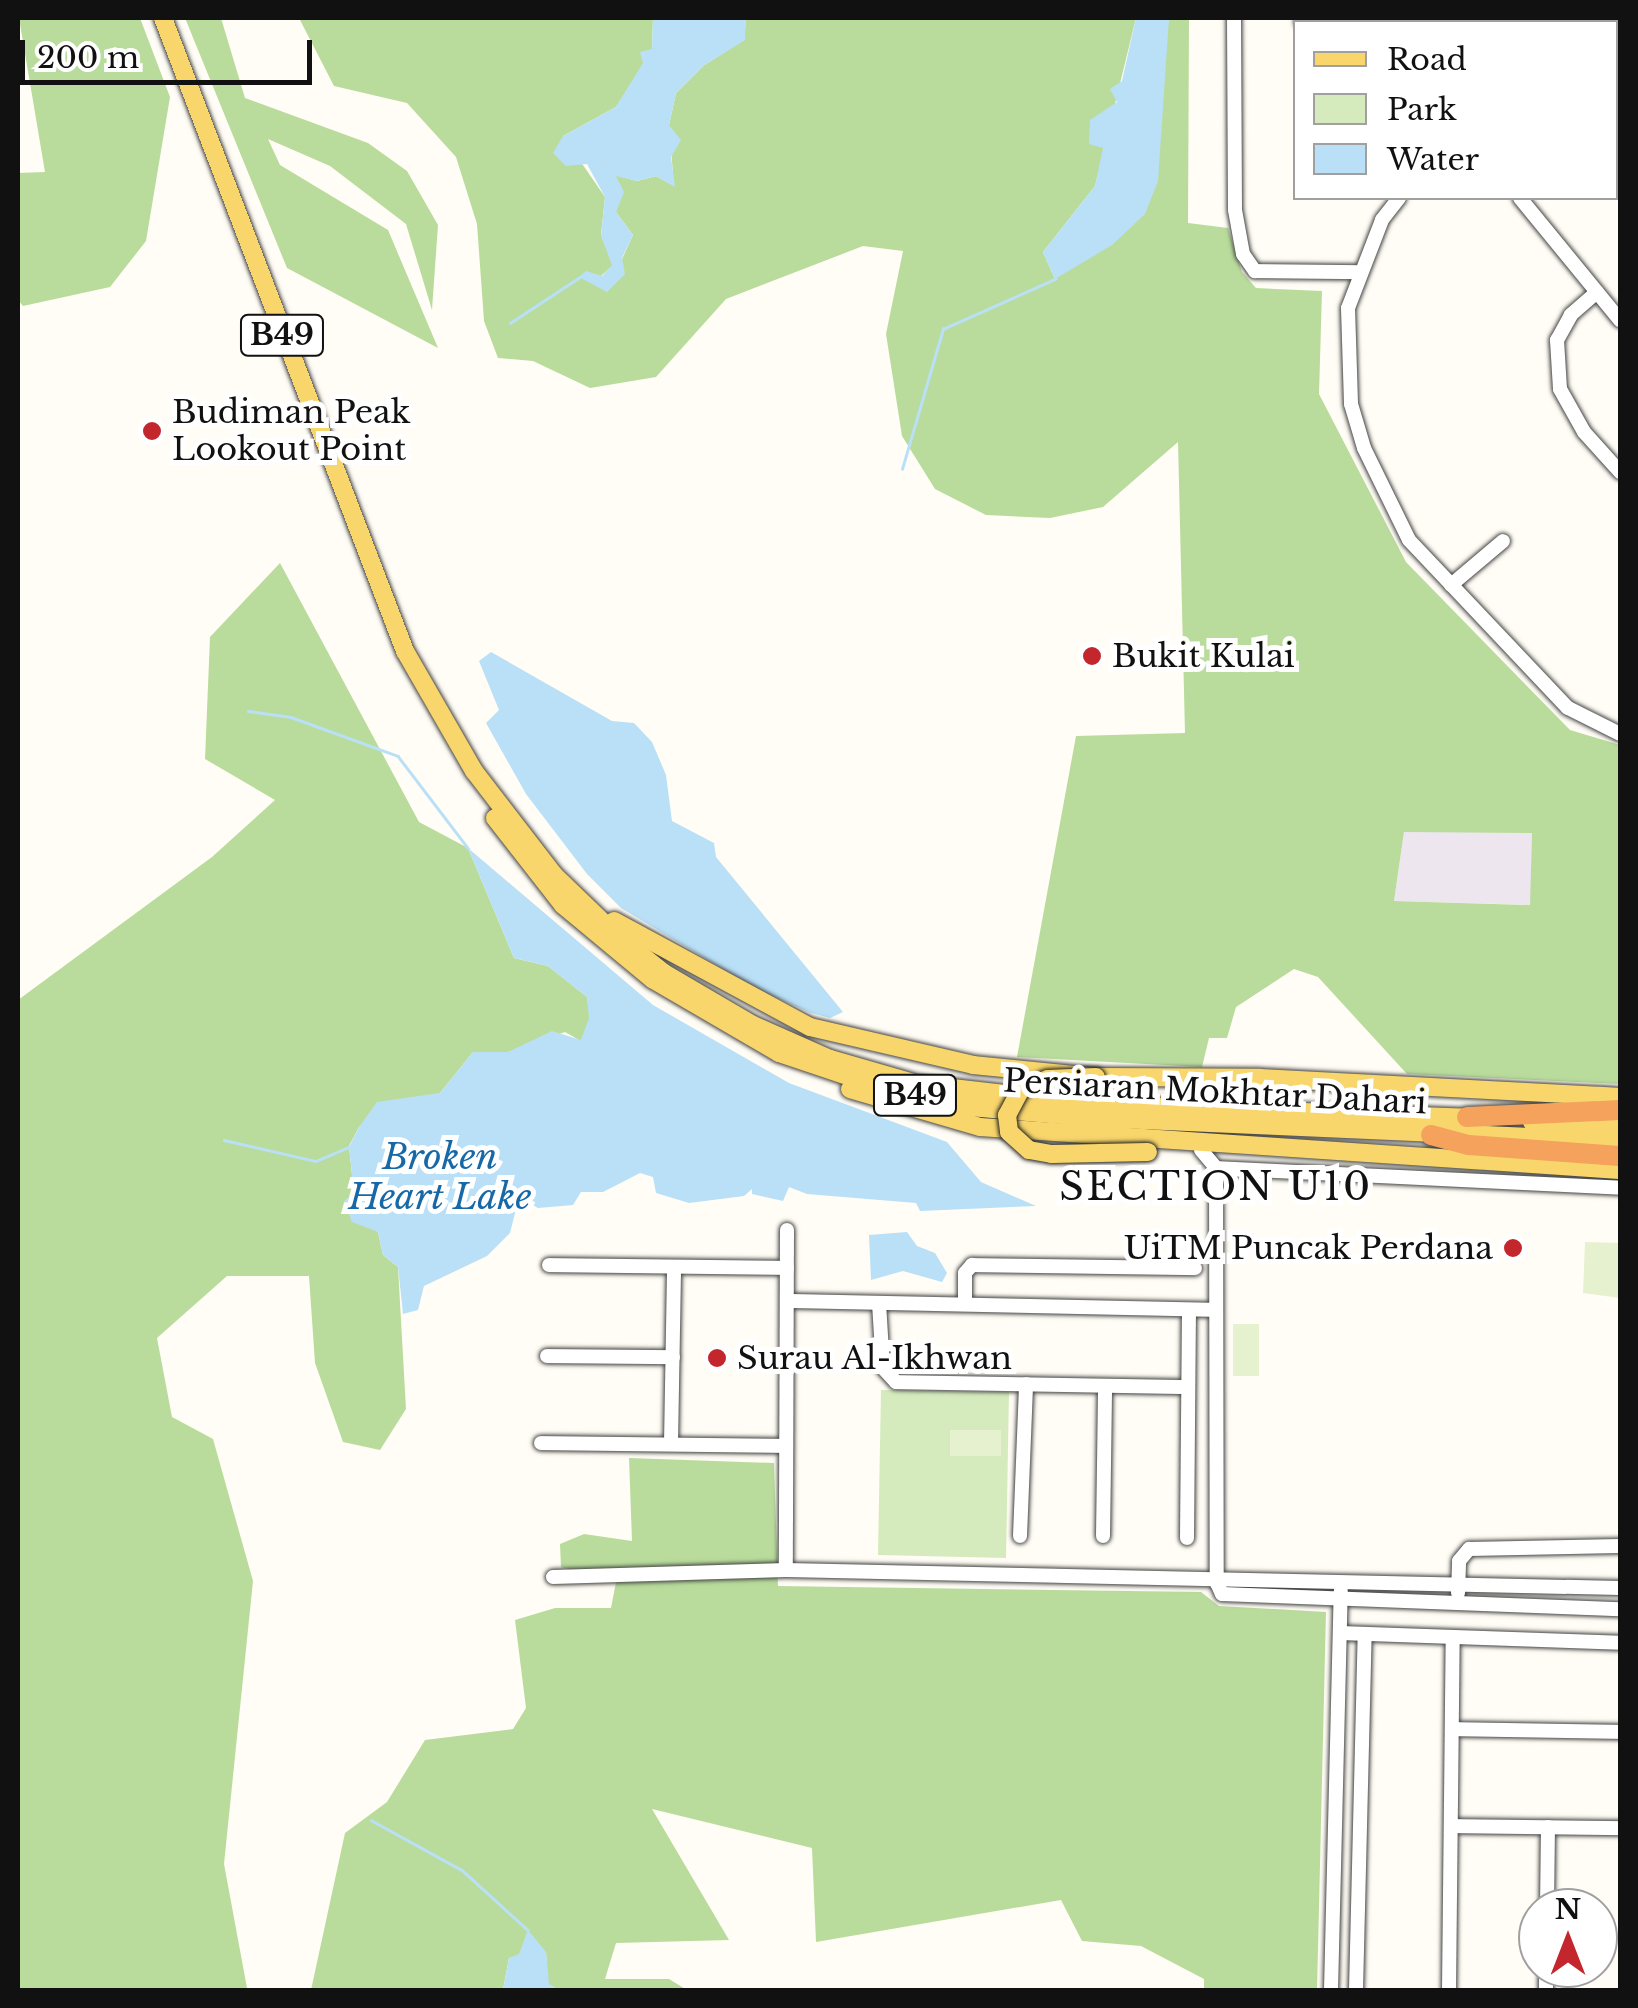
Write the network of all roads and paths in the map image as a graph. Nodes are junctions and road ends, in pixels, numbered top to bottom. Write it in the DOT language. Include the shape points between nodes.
graph roads {
  1 [pos="162,18"];
  2 [pos="1234,18"];
  3 [pos="1399,200"];
  4 [pos="1528,200"];
  5 [pos="1358,272"];
  6 [pos="1597,292"];
  7 [pos="1620,320"];
  8 [pos="1620,472"];
  9 [pos="1503,542"];
  10 [pos="1452,586"];
  11 [pos="406,651"];
  12 [pos="1620,734"];
  13 [pos="576,896"];
  14 [pos="816,1068"];
  15 [pos="1096,1077"];
  16 [pos="1620,1096"];
  17 [pos="1620,1110"];
  18 [pos="1467,1117"];
  19 [pos="1620,1125"];
  20 [pos="1431,1135"];
  21 [pos="1620,1142"];
  22 [pos="1296,1149"];
  23 [pos="1201,1150"];
  24 [pos="1620,1156"];
  25 [pos="1216,1168"];
  26 [pos="1620,1170"];
  27 [pos="1620,1188"];
  28 [pos="787,1230"];
  29 [pos="549,1265"];
  30 [pos="674,1267"];
  31 [pos="787,1268"];
  32 [pos="1195,1268"];
  33 [pos="787,1301"];
  34 [pos="879,1303"];
  35 [pos="966,1304"];
  36 [pos="1189,1310"];
  37 [pos="1215,1310"];
  38 [pos="547,1356"];
  39 [pos="672,1357"];
  40 [pos="1026,1384"];
  41 [pos="1105,1386"];
  42 [pos="1188,1387"];
  43 [pos="541,1443"];
  44 [pos="672,1444"];
  45 [pos="786,1446"];
  46 [pos="1020,1536"];
  47 [pos="1103,1536"];
  48 [pos="1187,1538"];
  49 [pos="1620,1546"];
  50 [pos="786,1570"];
  51 [pos="553,1577"];
  52 [pos="1216,1579"];
  53 [pos="1342,1582"];
  54 [pos="1458,1584"];
  55 [pos="1620,1588"];
  56 [pos="1341,1601"];
  57 [pos="1458,1604"];
  58 [pos="1620,1609"];
  59 [pos="1340,1633"];
  60 [pos="1365,1634"];
  61 [pos="1453,1637"];
  62 [pos="1620,1643"];
  63 [pos="1452,1729"];
  64 [pos="1620,1732"];
  65 [pos="1451,1826"];
  66 [pos="1548,1827"];
  67 [pos="1620,1828"];
  68 [pos="1547,1888"];
  69 [pos="1331,1990"];
  70 [pos="1356,1990"];
  71 [pos="1448,1990"];
  1 -- 11 [label="main road, Persiaran Mokhtar Dahari / B49"];
  2 -- 5 [label="street" via="1234,210 1242,254 1254,271"];
  3 -- 5 [label="street"];
  4 -- 6 [label="street"];
  5 -- 10 [label="street" via="1348,308 1351,404 1364,448 1409,540"];
  6 -- 7 [label="street"];
  6 -- 8 [label="street" via="1571,315 1557,340 1560,390 1584,432"];
  9 -- 10 [label="street"];
  10 -- 12 [label="street" via="1568,708"];
  11 -- 13 [label="main road, Persiaran Mokhtar Dahari / B49" via="474,771"];
  11 -- 14 [label="main road, Persiaran Mokhtar Dahari / B49" via="430,717 527,864 563,904 692,1007"];
  13 -- 15 [label="main road" via="690,966 810,1027 973,1065"];
  13 -- 18 [label="main road, Persiaran Mokhtar Dahari / B49" via="651,964 720,1008 812,1052 917,1084 1102,1106"];
  14 -- 20 [label="main road, Persiaran Mokhtar Dahari / B49" via="970,1107"];
  14 -- 22 [label="main road, B49" via="874,1098 980,1127"];
  15 -- 16 [label="main road"];
  15 -- 23 [label="main road, bridge" via="1048,1079 1021,1089 1007,1115 1009,1132 1030,1150 1052,1154"];
  17 -- 18 [label="highway"];
  18 -- 19 [label="main road, Persiaran Mokhtar Dahari / B49"];
  20 -- 21 [label="main road, Persiaran Mokhtar Dahari / B49"];
  20 -- 24 [label="highway" via="1468,1145"];
  22 -- 23 [label="main road"];
  22 -- 26 [label="main road, B49"];
  23 -- 25 [label="street"];
  25 -- 27 [label="street"];
  25 -- 37 [label="street"];
  28 -- 31 [label="street"];
  29 -- 30 [label="street"];
  30 -- 31 [label="street"];
  30 -- 39 [label="street"];
  31 -- 33 [label="street"];
  32 -- 35 [label="street" via="972,1265 965,1273"];
  33 -- 34 [label="street"];
  33 -- 45 [label="street"];
  34 -- 35 [label="street"];
  34 -- 40 [label="street" via="883,1368 896,1382"];
  35 -- 36 [label="street"];
  36 -- 37 [label="street"];
  36 -- 42 [label="street"];
  37 -- 52 [label="street"];
  38 -- 39 [label="street"];
  39 -- 44 [label="street"];
  40 -- 41 [label="street"];
  40 -- 46 [label="street"];
  41 -- 42 [label="street"];
  41 -- 47 [label="street"];
  42 -- 48 [label="street"];
  43 -- 44 [label="street"];
  44 -- 45 [label="street"];
  45 -- 50 [label="street"];
  49 -- 54 [label="street" via="1469,1549 1459,1560"];
  50 -- 51 [label="street"];
  50 -- 52 [label="street"];
  52 -- 53 [label="street"];
  52 -- 56 [label="street" via="1229,1599"];
  53 -- 54 [label="street"];
  53 -- 56 [label="street"];
  54 -- 55 [label="street"];
  54 -- 57 [label="street"];
  56 -- 57 [label="street"];
  56 -- 59 [label="street"];
  57 -- 58 [label="street"];
  59 -- 60 [label="street"];
  59 -- 69 [label="street"];
  60 -- 61 [label="street"];
  60 -- 70 [label="street"];
  61 -- 62 [label="street"];
  61 -- 63 [label="street"];
  63 -- 64 [label="street"];
  63 -- 65 [label="street"];
  65 -- 66 [label="street"];
  65 -- 71 [label="street"];
  66 -- 67 [label="street"];
  66 -- 68 [label="street"];
}
